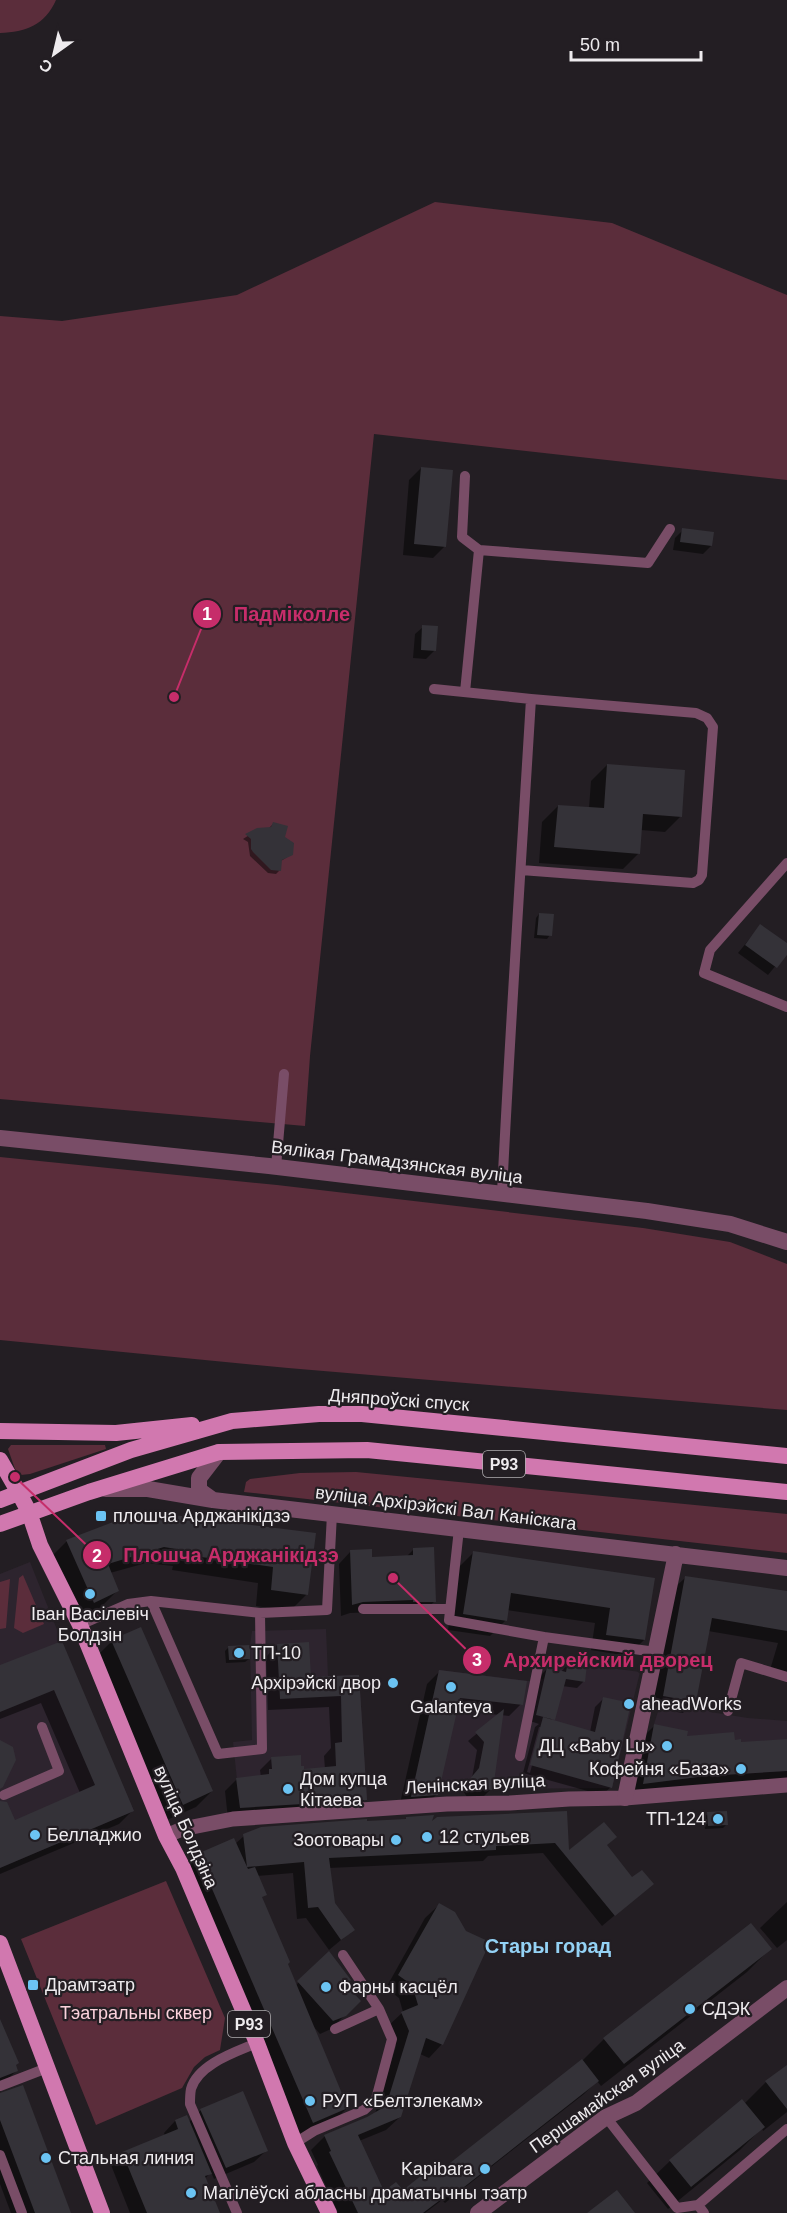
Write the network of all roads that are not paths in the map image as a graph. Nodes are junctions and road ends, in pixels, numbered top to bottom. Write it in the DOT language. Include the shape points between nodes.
graph roads {
  1 [pos="465,476"];
  2 [pos="670,529"];
  3 [pos="479,550"];
  4 [pos="434,689"];
  5 [pos="465,692"];
  6 [pos="531,699"];
  7 [pos="787,863"];
  8 [pos="521,870"];
  9 [pos="787,1007"];
  10 [pos="284,1074"];
  11 [pos="0,1138"];
  12 [pos="276,1167"];
  13 [pos="502,1193"];
  14 [pos="787,1242"];
  15 [pos="232,1421"];
  16 [pos="0,1431"];
  17 [pos="219,1452"];
  18 [pos="787,1456"];
  19 [pos="0,1460"];
  20 [pos="100,1489"];
  21 [pos="787,1492"];
  22 [pos="19,1493"];
  23 [pos="0,1500"];
  24 [pos="213,1500"];
  25 [pos="29,1512"];
  26 [pos="332,1514"];
  27 [pos="0,1524"];
  28 [pos="459,1529"];
  29 [pos="676,1554"];
  30 [pos="787,1568"];
  31 [pos="151,1601"];
  32 [pos="363,1609"];
  33 [pos="449,1609"];
  34 [pos="260,1613"];
  35 [pos="80,1625"];
  36 [pos="544,1637"];
  37 [pos="656,1652"];
  38 [pos="787,1677"];
  39 [pos="728,1712"];
  40 [pos="42,1727"];
  41 [pos="520,1756"];
  42 [pos="787,1785"];
  43 [pos="4,1795"];
  44 [pos="625,1798"];
  45 [pos="166,1836"];
  46 [pos="0,1943"];
  47 [pos="343,1955"];
  48 [pos="787,1988"];
  49 [pos="379,2009"];
  50 [pos="335,2029"];
  51 [pos="257,2043"];
  52 [pos="47,2068"];
  53 [pos="0,2086"];
  54 [pos="606,2117"];
  55 [pos="785,2136"];
  56 [pos="295,2143"];
  57 [pos="0,2155"];
  58 [pos="701,2209"];
  59 [pos="22,2213"];
  60 [pos="102,2213"];
  61 [pos="237,2213"];
  62 [pos="329,2213"];
  63 [pos="478,2213"];
  1 -- 3 [label="lane" via="462,537"];
  2 -- 3 [label="lane" via="648,563"];
  3 -- 5 [label="lane"];
  4 -- 5 [label="lane"];
  5 -- 6 [label="lane"];
  6 -- 8 [label="lane"];
  6 -- 8 [label="lane" via="696,713 707,718 713,727 699,880 693,883"];
  7 -- 9 [label="lane" via="710,950 704,973"];
  8 -- 13 [label="lane"];
  10 -- 12 [label="lane"];
  11 -- 12 [label="street, Вялікая Грамадзянская вуліца"];
  12 -- 13 [label="street, Вялікая Грамадзянская вуліца"];
  13 -- 14 [label="street, Вялікая Грамадзянская вуліца" via="730,1224"];
  15 -- 16 [label="main road" via="116,1433"];
  15 -- 18 [label="main road, Дняпроўскі спуск / Р93" via="362,1414"];
  15 -- 22 [label="main road, Дняпроўскі спуск / Р93" via="131,1450"];
  17 -- 20 [label="main road, Р93"];
  17 -- 21 [label="main road, Р93" via="367,1449"];
  17 -- 24 [label="street" via="199,1478 199,1490"];
  19 -- 22 [label="main road, вуліца Болдзіна"];
  20 -- 24 [label="street, вуліца Архірэйскі Вал Каніскага" via="148,1489"];
  20 -- 25 [label="main road, Р93"];
  22 -- 23 [label="main road, Р93"];
  22 -- 25 [label="main road, вуліца Болдзіна"];
  24 -- 26 [label="street, вуліца Архірэйскі Вал Каніскага"];
  25 -- 27 [label="main road"];
  25 -- 35 [label="main road, вуліца Болдзіна / Р93" via="40,1545"];
  26 -- 28 [label="street, вуліца Архірэйскі Вал Каніскага"];
  26 -- 34 [label="lane" via="327,1610"];
  28 -- 29 [label="street, вуліца Архірэйскі Вал Каніскага"];
  28 -- 33 [label="lane"];
  29 -- 30 [label="street, вуліца Архірэйскі Вал Каніскага"];
  29 -- 37 [label="street"];
  31 -- 34 [label="lane"];
  31 -- 34 [label="lane" via="218,1754 262,1749"];
  31 -- 35 [label="lane" via="128,1604"];
  32 -- 33 [label="lane"];
  33 -- 36 [label="lane" via="449,1620"];
  35 -- 45 [label="main road, вуліца Болдзіна / Р93"];
  36 -- 37 [label="lane"];
  36 -- 41 [label="lane"];
  37 -- 44 [label="street"];
  38 -- 39 [label="lane" via="741,1663"];
  40 -- 43 [label="lane" via="59,1771"];
  42 -- 44 [label="street, Ленінская вуліца"];
  44 -- 45 [label="street, Ленінская вуліца" via="447,1804 256,1817 197,1825"];
  45 -- 51 [label="main road, вуліца Болдзіна / Р93"];
  46 -- 52 [label="main road"];
  47 -- 49 [label="lane"];
  48 -- 54 [label="street, Першамайская вуліца" via="636,2103"];
  49 -- 50 [label="lane"];
  49 -- 56 [label="lane" via="392,2039 376,2099 364,2110 314,2130"];
  51 -- 56 [label="main road, вуліца Болдзіна / Р93"];
  51 -- 61 [label="lane" via="208,2068 191,2089 190,2104"];
  52 -- 53 [label="lane"];
  52 -- 60 [label="main road"];
  54 -- 58 [label="lane" via="677,2208"];
  54 -- 63 [label="street, Першамайская вуліца"];
  55 -- 58 [label="lane"];
  56 -- 62 [label="main road, вуліца Болдзіна / Р93"];
  57 -- 59 [label="lane"];
}
